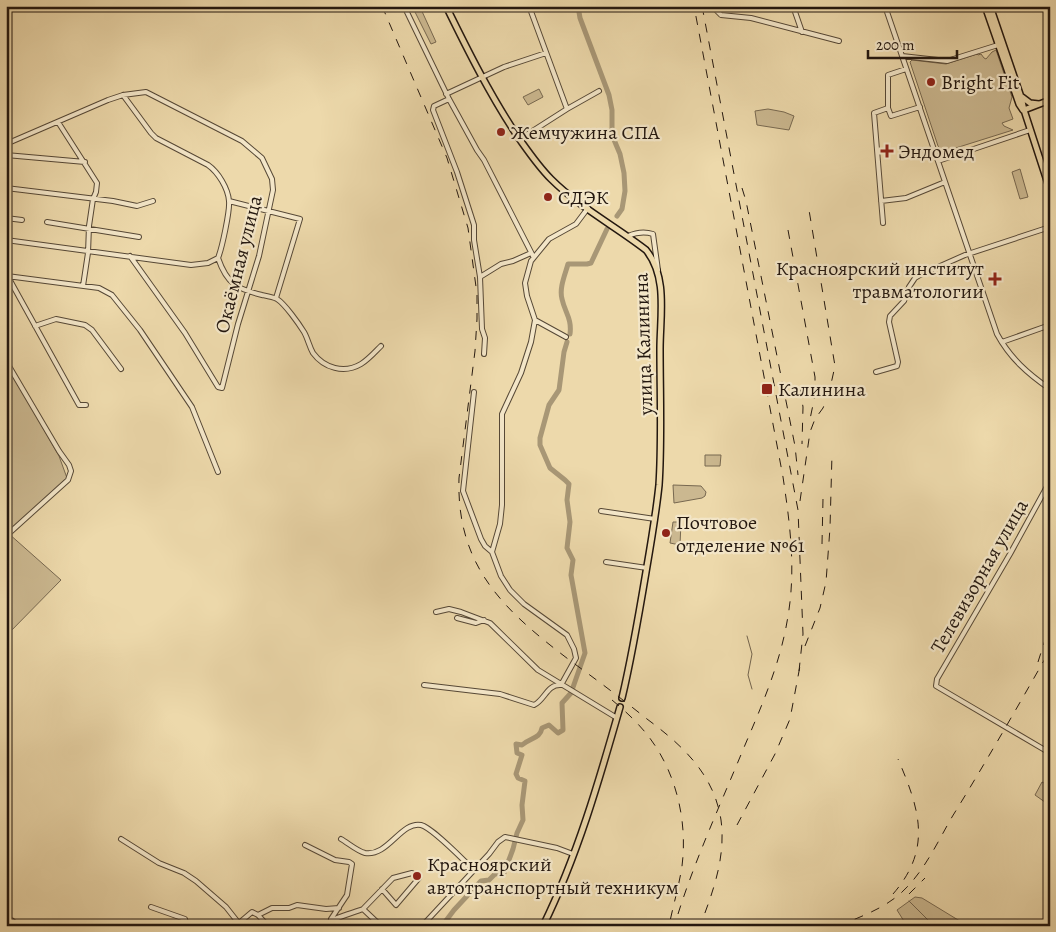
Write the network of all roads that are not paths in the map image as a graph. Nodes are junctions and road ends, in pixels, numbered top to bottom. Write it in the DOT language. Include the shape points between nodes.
graph roads {
  1 [pos="404,6"];
  2 [pos="446,6"];
  3 [pos="529,6"];
  4 [pos="793,6"];
  5 [pos="885,6"];
  6 [pos="985,6"];
  7 [pos="990,6"];
  8 [pos="712,7"];
  9 [pos="802,32"];
  10 [pos="839,41"];
  11 [pos="1000,44"];
  12 [pos="546,53"];
  13 [pos="902,56"];
  14 [pos="906,69"];
  15 [pos="482,78"];
  16 [pos="599,91"];
  17 [pos="446,94"];
  18 [pos="123,95"];
  19 [pos="1021,97"];
  20 [pos="449,100"];
  21 [pos="1050,100"];
  22 [pos="1039,104"];
  23 [pos="920,107"];
  24 [pos="888,108"];
  25 [pos="567,109"];
  26 [pos="1024,110"];
  27 [pos="58,122"];
  28 [pos="1030,130"];
  29 [pos="520,139"];
  30 [pos="6,144"];
  31 [pos="6,155"];
  32 [pos="938,161"];
  33 [pos="85,162"];
  34 [pos="945,182"];
  35 [pos="6,188"];
  36 [pos="1050,190"];
  37 [pos="93,199"];
  38 [pos="153,201"];
  39 [pos="229,201"];
  40 [pos="881,201"];
  41 [pos="588,208"];
  42 [pos="269,210"];
  43 [pos="6,218"];
  44 [pos="22,220"];
  45 [pos="47,222"];
  46 [pos="883,223"];
  47 [pos="1050,227"];
  48 [pos="90,228"];
  49 [pos="628,236"];
  50 [pos="139,237"];
  51 [pos="6,240"];
  52 [pos="87,251"];
  53 [pos="532,254"];
  54 [pos="970,254"];
  55 [pos="130,256"];
  56 [pos="218,258"];
  57 [pos="658,270"];
  58 [pos="7,275"];
  59 [pos="480,277"];
  60 [pos="83,286"];
  61 [pos="248,292"];
  62 [pos="276,298"];
  63 [pos="535,320"];
  64 [pos="1050,325"];
  65 [pos="35,326"];
  66 [pos="566,337"];
  67 [pos="1002,342"];
  68 [pos="381,346"];
  69 [pos="484,354"];
  70 [pos="6,361"];
  71 [pos="121,370"];
  72 [pos="876,372"];
  73 [pos="1050,389"];
  74 [pos="474,392"];
  75 [pos="86,405"];
  76 [pos="218,472"];
  77 [pos="1050,481"];
  78 [pos="601,511"];
  79 [pos="655,519"];
  80 [pos="6,536"];
  81 [pos="492,552"];
  82 [pos="606,562"];
  83 [pos="646,568"];
  84 [pos="436,612"];
  85 [pos="457,618"];
  86 [pos="484,620"];
  87 [pos="561,685"];
  88 [pos="424,686"];
  89 [pos="616,718"];
  90 [pos="1050,753"];
  91 [pos="122,839"];
  92 [pos="341,839"];
  93 [pos="305,845"];
  94 [pos="573,854"];
  95 [pos="474,870"];
  96 [pos="382,890"];
  97 [pos="151,907"];
  98 [pos="339,908"];
  99 [pos="363,909"];
  100 [pos="258,915"];
  101 [pos="6,916"];
  102 [pos="331,920"];
  103 [pos="240,925"];
  104 [pos="20,926"];
  105 [pos="187,926"];
  106 [pos="209,926"];
  107 [pos="218,926"];
  108 [pos="268,926"];
  109 [pos="324,926"];
  110 [pos="381,926"];
  111 [pos="422,926"];
  112 [pos="543,926"];
  1 -- 17 [label="street"];
  2 -- 15 [label="main road, улица Калинина"];
  3 -- 12 [label="street"];
  4 -- 9 [label="street"];
  5 -- 13 [label="street"];
  6 -- 11 [label="main road"];
  7 -- 11 [label="main road"];
  8 -- 9 [label="street" via="721,15 751,18"];
  9 -- 10 [label="street"];
  11 -- 13 [label="street" via="947,61"];
  11 -- 19 [label="main road"];
  11 -- 26 [label="main road" via="1019,105"];
  12 -- 15 [label="street"];
  12 -- 25 [label="street"];
  13 -- 14 [label="street"];
  14 -- 23 [label="street"];
  14 -- 24 [label="street" via="888,76"];
  15 -- 17 [label="street"];
  15 -- 29 [label="main road, улица Калинина"];
  16 -- 25 [label="street"];
  17 -- 20 [label="street"];
  18 -- 27 [label="street, Окаёмная улица"];
  18 -- 39 [label="street" via="156,138 213,168"];
  18 -- 42 [label="street, Окаёмная улица" via="146,92 253,149 262,158 272,179"];
  19 -- 22 [label="main road"];
  19 -- 26 [label="main road"];
  20 -- 53 [label="street"];
  20 -- 59 [label="street" via="434,106 433,110 474,224"];
  21 -- 22 [label="main road"];
  22 -- 26 [label="main road"];
  23 -- 24 [label="street" via="891,116"];
  23 -- 32 [label="street"];
  24 -- 40 [label="street" via="874,113"];
  25 -- 29 [label="street"];
  26 -- 28 [label="main road"];
  27 -- 30 [label="street, Окаёмная улица"];
  27 -- 33 [label="street"];
  28 -- 32 [label="street"];
  28 -- 36 [label="main road"];
  29 -- 41 [label="main road, улица Калинина" via="550,179"];
  31 -- 33 [label="street"];
  32 -- 34 [label="street"];
  33 -- 37 [label="street" via="97,183"];
  34 -- 40 [label="street" via="906,198"];
  34 -- 54 [label="street"];
  35 -- 37 [label="street"];
  37 -- 38 [label="street" via="137,206"];
  37 -- 48 [label="street"];
  39 -- 42 [label="street"];
  39 -- 56 [label="street"];
  40 -- 46 [label="street"];
  41 -- 49 [label="main road, улица Калинина"];
  41 -- 53 [label="street" via="576,224"];
  42 -- 61 [label="street, Окаёмная улица"];
  42 -- 62 [label="street" via="300,219"];
  43 -- 44 [label="street"];
  45 -- 48 [label="street"];
  47 -- 54 [label="street"];
  48 -- 50 [label="street"];
  48 -- 52 [label="street"];
  49 -- 57 [label="main road, улица Калинина" via="646,250"];
  49 -- 57 [label="street" via="653,234"];
  51 -- 52 [label="street"];
  52 -- 55 [label="street"];
  52 -- 60 [label="street"];
  53 -- 59 [label="street" via="501,264"];
  53 -- 63 [label="street" via="525,280 526,296"];
  54 -- 67 [label="street"];
  54 -- 72 [label="street" via="915,278 904,301 890,316 897,366"];
  55 -- 56 [label="street" via="191,265"];
  55 -- 61 [label="street, Окаёмная улица" via="185,333 218,387 224,386"];
  56 -- 61 [label="street" via="222,270 233,284"];
  57 -- 79 [label="main road, улица Калинина" via="660,437"];
  58 -- 60 [label="street"];
  58 -- 65 [label="street"];
  59 -- 69 [label="street"];
  60 -- 76 [label="street" via="108,291 140,330 192,407"];
  61 -- 62 [label="street"];
  62 -- 68 [label="street" via="304,333 314,354 330,367 341,369 361,364"];
  63 -- 66 [label="street"];
  63 -- 81 [label="street" via="522,372 502,414 502,505"];
  64 -- 67 [label="street"];
  65 -- 71 [label="street" via="56,319 85,325"];
  65 -- 75 [label="street" via="79,405"];
  67 -- 73 [label="street" via="1028,374"];
  70 -- 80 [label="street" via="70,471 68,480"];
  74 -- 81 [label="street" via="463,491 481,539"];
  77 -- 90 [label="street, Телевизорная улица" via="937,678 936,686"];
  78 -- 79 [label="street"];
  79 -- 83 [label="main road, улица Калинина"];
  81 -- 87 [label="street" via="510,590 524,604 567,634 576,658"];
  82 -- 83 [label="street"];
  83 -- 89 [label="main road, улица Калинина" via="635,637"];
  84 -- 86 [label="street" via="449,609"];
  85 -- 86 [label="street" via="476,623"];
  86 -- 87 [label="street" via="538,670"];
  87 -- 88 [label="street" via="547,691 534,705 500,694"];
  87 -- 89 [label="street"];
  89 -- 94 [label="main road, улица Калинина"];
  91 -- 103 [label="street" via="159,863 196,881 226,907"];
  92 -- 95 [label="street" via="364,853 377,851 404,830 422,826"];
  93 -- 98 [label="street" via="335,860 352,864 347,895"];
  94 -- 95 [label="street" via="505,837"];
  94 -- 112 [label="main road, улица Калинина"];
  95 -- 111 [label="street"];
  96 -- 96 [label="street" via="396,905 419,878 412,873 392,878"];
  96 -- 99 [label="street"];
  97 -- 105 [label="street" via="185,919"];
  98 -- 100 [label="street" via="297,905 272,908"];
  98 -- 102 [label="street"];
  99 -- 102 [label="street"];
  99 -- 110 [label="street"];
  100 -- 103 [label="street" via="248,913"];
  100 -- 108 [label="street"];
  101 -- 104 [label="street"];
  102 -- 109 [label="street"];
  106 -- 107 [label="street"];
}
